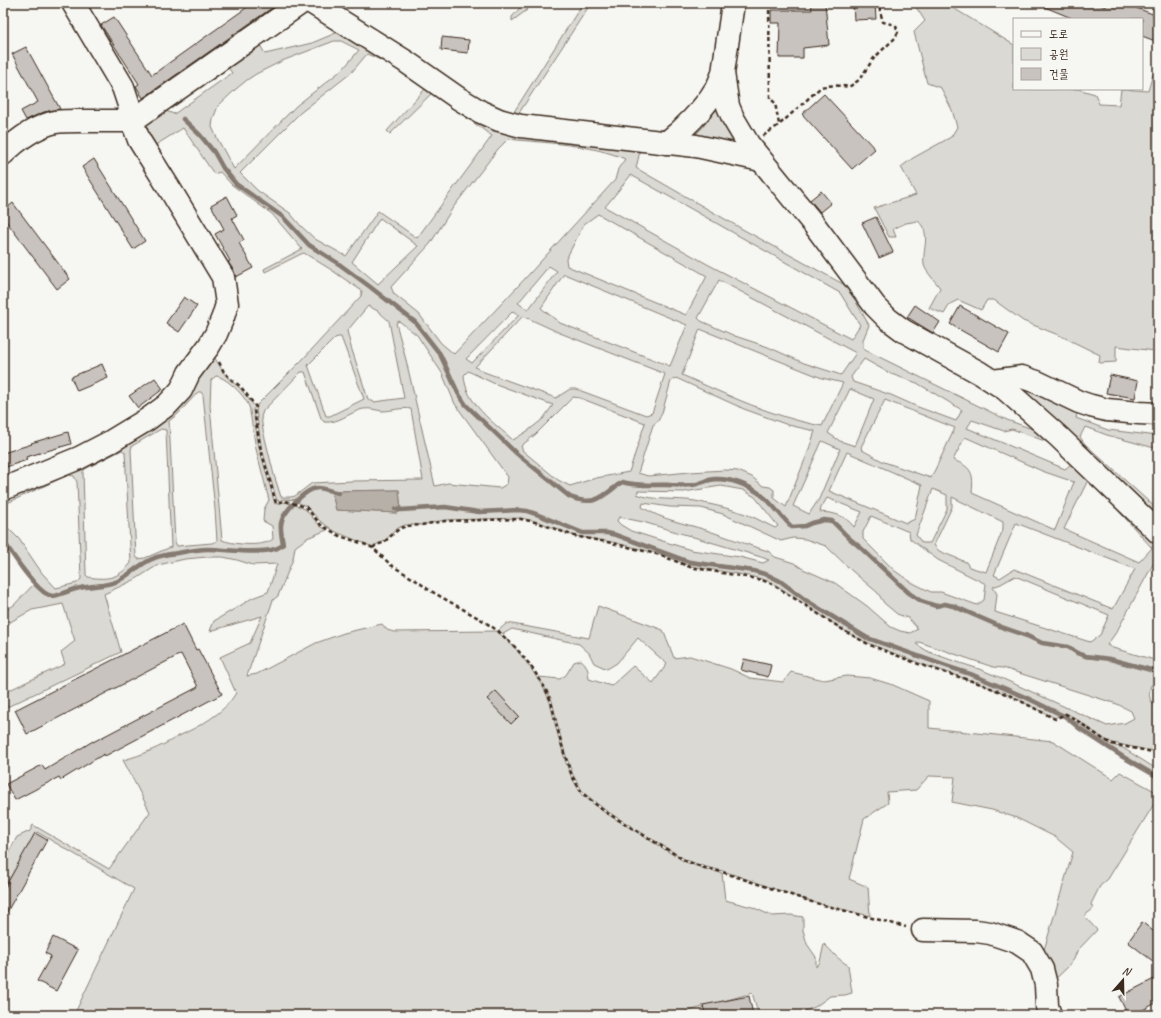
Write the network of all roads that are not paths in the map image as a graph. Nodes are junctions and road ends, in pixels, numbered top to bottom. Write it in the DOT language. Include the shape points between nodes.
graph roads {
  1 [pos="73,3"];
  2 [pos="301,3"];
  3 [pos="312,3"];
  4 [pos="734,3"];
  5 [pos="723,73"];
  6 [pos="132,122"];
  7 [pos="666,143"];
  8 [pos="755,153"];
  9 [pos="3,154"];
  10 [pos="993,381"];
  11 [pos="1158,414"];
  12 [pos="3,489"];
  13 [pos="1158,532"];
  14 [pos="923,930"];
  15 [pos="1050,1015"];
  1 -- 6 [label="street" via="123,87"];
  2 -- 6 [label="street"];
  3 -- 7 [label="street" via="475,108 499,120 521,126"];
  4 -- 5 [label="street"];
  5 -- 7 [label="street" via="716,90 705,104"];
  5 -- 8 [label="street" via="728,106"];
  6 -- 9 [label="street" via="55,122 25,135"];
  6 -- 12 [label="street" via="139,140 223,277 226,304 223,317 209,346 189,373 181,390 167,405 110,442 79,458"];
  7 -- 8 [label="street"];
  8 -- 10 [label="street" via="816,227 875,306 888,319"];
  10 -- 11 [label="street" via="1016,377 1029,378 1091,406 1107,410"];
  10 -- 13 [label="street" via="1059,437"];
  14 -- 15 [label="street" via="990,933 1022,945 1032,952 1042,968"];
}
